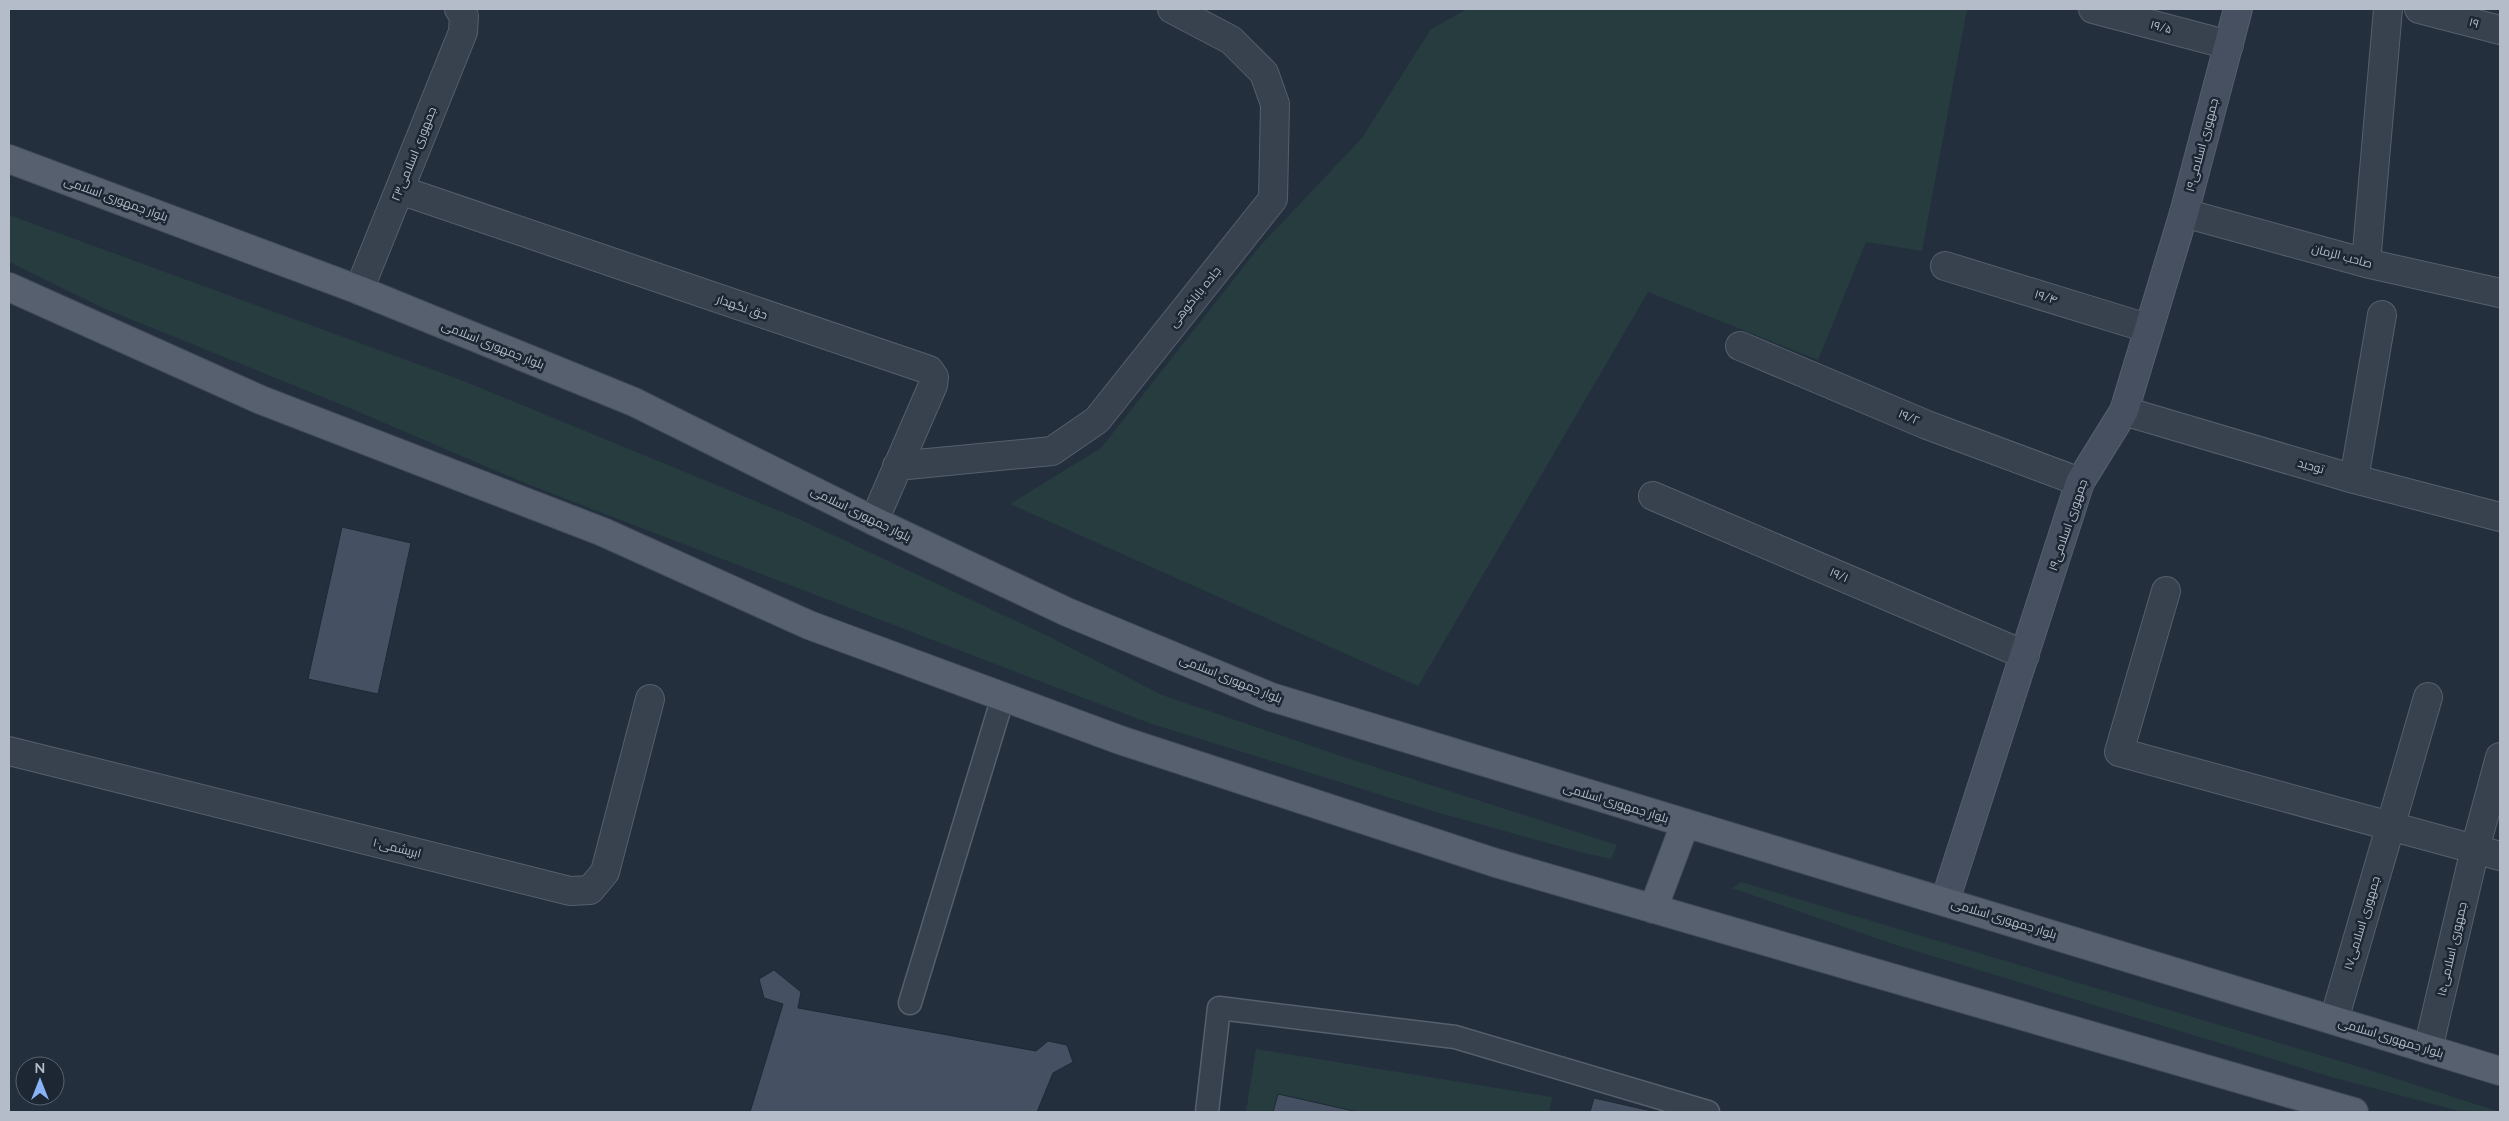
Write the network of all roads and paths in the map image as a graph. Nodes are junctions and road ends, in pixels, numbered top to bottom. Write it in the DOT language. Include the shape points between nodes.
graph roads {
  1 [pos="1172,9"];
  2 [pos="2093,9"];
  3 [pos="2238,9"];
  4 [pos="2388,9"];
  5 [pos="2419,9"];
  6 [pos="461,13"];
  7 [pos="2500,30"];
  8 [pos="2229,45"];
  9 [pos="9,159"];
  10 [pos="400,190"];
  11 [pos="2184,213"];
  12 [pos="2366,263"];
  13 [pos="1945,266"];
  14 [pos="9,287"];
  15 [pos="359,290"];
  16 [pos="2500,293"];
  17 [pos="2382,315"];
  18 [pos="2148,328"];
  19 [pos="1740,346"];
  20 [pos="2124,411"];
  21 [pos="897,466"];
  22 [pos="2354,479"];
  23 [pos="2080,482"];
  24 [pos="1653,496"];
  25 [pos="2500,517"];
  26 [pos="874,521"];
  27 [pos="2166,590"];
  28 [pos="2025,655"];
  29 [pos="1003,697"];
  30 [pos="2428,697"];
  31 [pos="650,699"];
  32 [pos="9,751"];
  33 [pos="2500,757"];
  34 [pos="1685,824"];
  35 [pos="2391,826"];
  36 [pos="2488,852"];
  37 [pos="1945,901"];
  38 [pos="1654,909"];
  39 [pos="910,1003"];
  40 [pos="2334,1020"];
  41 [pos="2428,1049"];
  42 [pos="2500,1071"];
  43 [pos="1207,1112"];
  44 [pos="1708,1112"];
  45 [pos="2354,1112"];
  1 -- 21 [label="street, جاده باباکوهی" via="1231,40 1264,73 1275,104 1273,199 1097,420 1052,451"];
  2 -- 8 [label="street, ۱۹/۵"];
  3 -- 8 [label="street, جمهوری اسلامی۱۹"];
  4 -- 12 [label="street"];
  5 -- 7 [label="street, ۱۹"];
  6 -- 10 [label="street, جمهوری اسلامی۲۳" via="462,32"];
  8 -- 11 [label="street, جمهوری اسلامی۱۹"];
  9 -- 15 [label="main road, بلوار جمهوری اسلامی"];
  10 -- 15 [label="street, جمهوری اسلامی۲۳"];
  10 -- 21 [label="street, حق نگهدار" via="929,370 934,377 933,385"];
  11 -- 12 [label="street, صاحب الزمان"];
  11 -- 18 [label="street, جمهوری اسلامی۱۹"];
  12 -- 16 [label="street, صاحب الزمان"];
  13 -- 18 [label="street, ۱۹/۴"];
  14 -- 29 [label="main road" via="261,400 603,532 809,625"];
  15 -- 26 [label="main road, بلوار جمهوری اسلامی" via="634,402"];
  17 -- 22 [label="street"];
  18 -- 20 [label="street, جمهوری اسلامی۱۹"];
  19 -- 23 [label="street, ۱۹/۲" via="1927,425"];
  20 -- 22 [label="street, توحید"];
  20 -- 23 [label="street, جمهوری اسلامی۱۹"];
  21 -- 26 [label="street, حق نگهدار"];
  22 -- 25 [label="street, توحید"];
  23 -- 28 [label="street, جمهوری اسلامی۱۹"];
  24 -- 28 [label="street, ۱۹/۱"];
  26 -- 34 [label="main road, بلوار جمهوری اسلامی" via="1067,612 1271,697"];
  27 -- 35 [label="street" via="2119,752"];
  28 -- 37 [label="street, جمهوری اسلامی۱۹"];
  29 -- 38 [label="main road" via="1120,740 1468,854"];
  29 -- 39 [label="lane"];
  30 -- 35 [label="street, جمهوری اسلامی۱۷"];
  31 -- 32 [label="street, ابریشمی۱۰" via="606,872 590,890 570,891"];
  33 -- 36 [label="street, جمهوری اسلامی۱۵"];
  34 -- 37 [label="main road, بلوار جمهوری اسلامی"];
  34 -- 38 [label="main road"];
  35 -- 36 [label="street"];
  35 -- 40 [label="street, جمهوری اسلامی۱۷"];
  36 -- 41 [label="street, جمهوری اسلامی۱۵"];
  37 -- 40 [label="main road, بلوار جمهوری اسلامی"];
  38 -- 45 [label="main road"];
  40 -- 41 [label="main road, بلوار جمهوری اسلامی"];
  41 -- 42 [label="main road, بلوار جمهوری اسلامی"];
  43 -- 44 [label="lane" via="1219,1008 1455,1037"];
}
